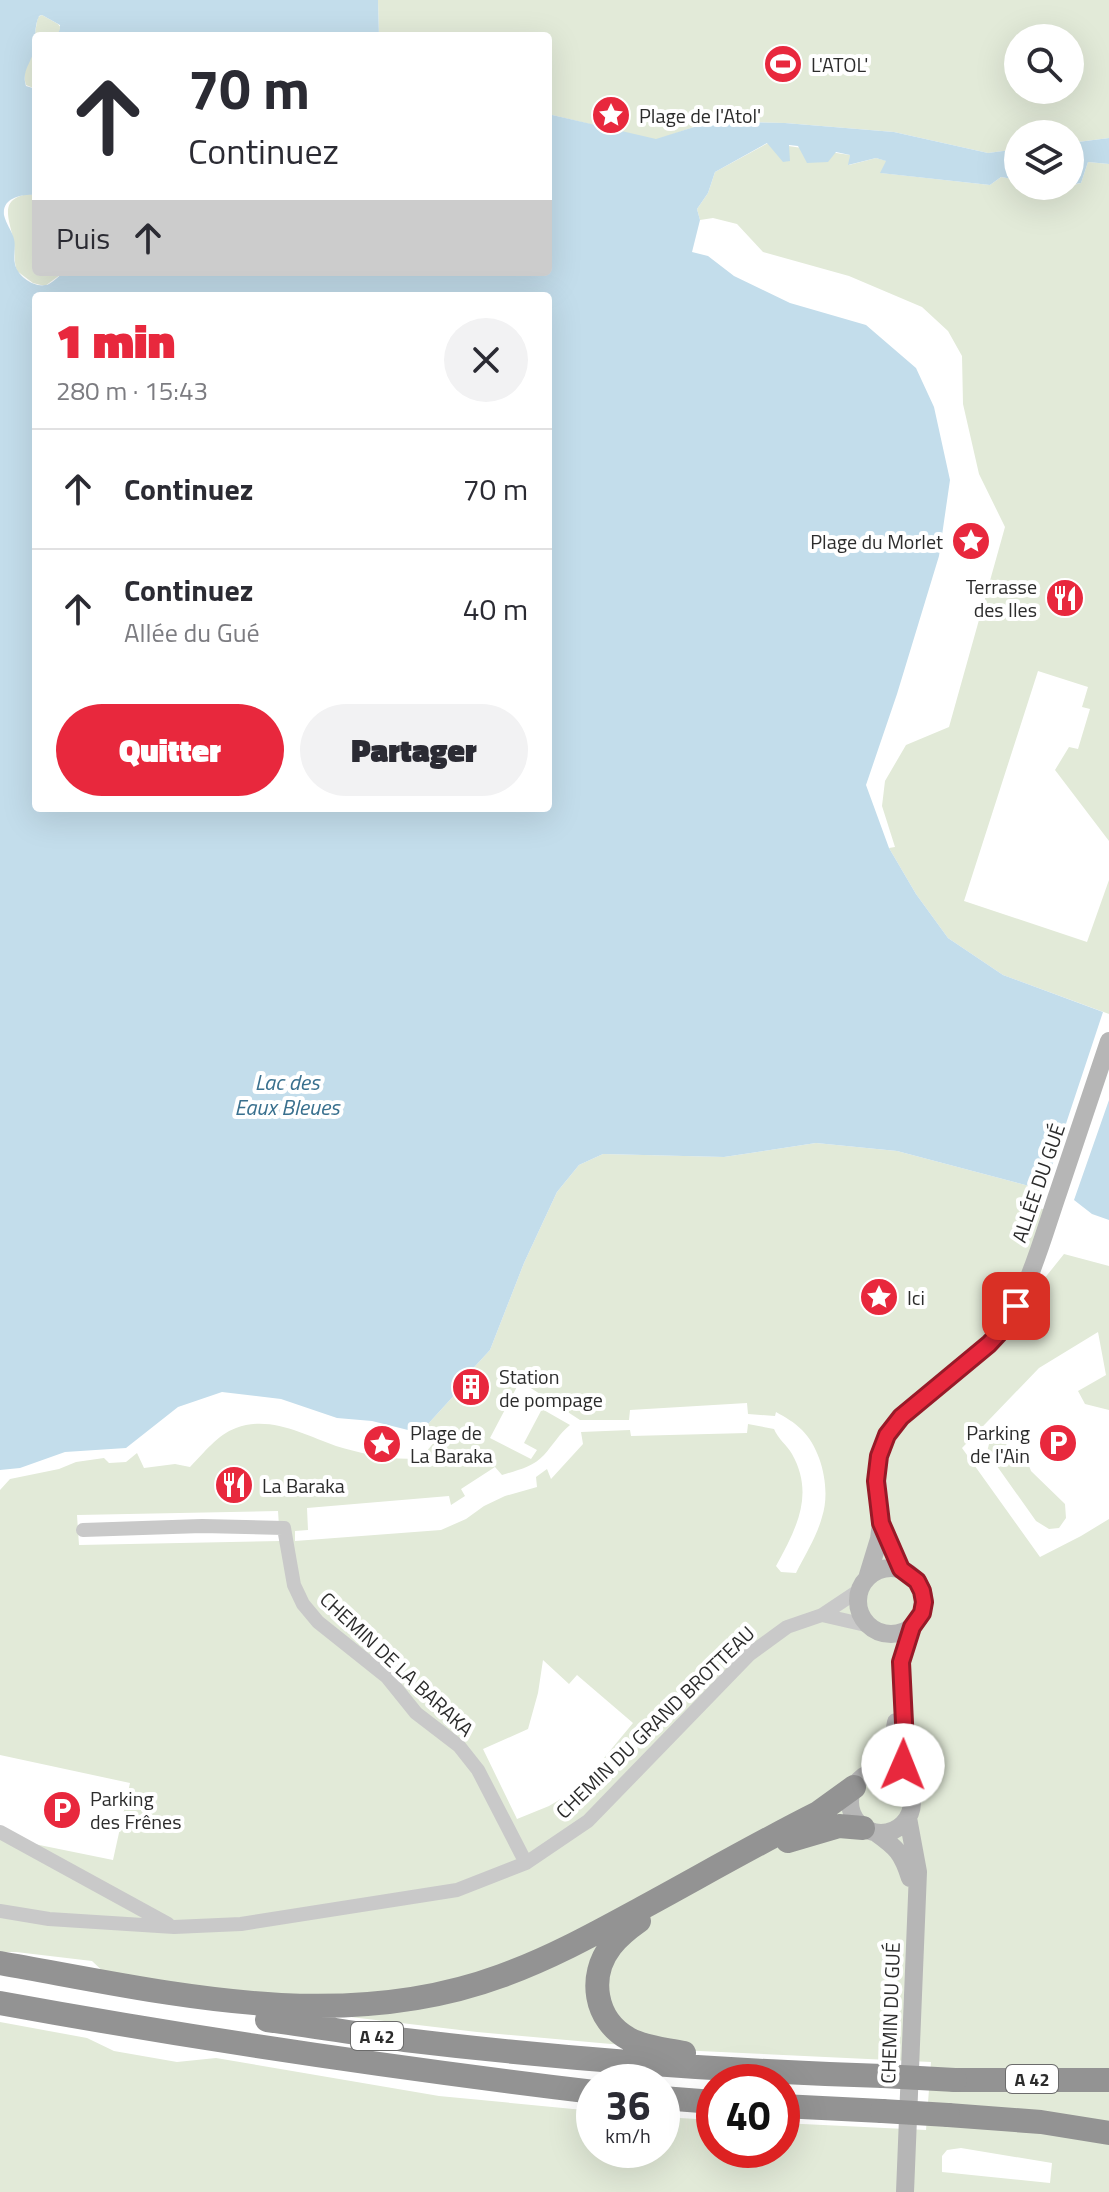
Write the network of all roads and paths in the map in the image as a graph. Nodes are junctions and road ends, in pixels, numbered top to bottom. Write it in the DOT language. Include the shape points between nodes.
graph roads {
  1 [pos="1109,1041"];
  2 [pos="881,1523"];
  3 [pos="83,1530"];
  4 [pos="901,1569"];
  5 [pos="863,1583"];
  6 [pos="822,1615"];
  7 [pos="912,1627"];
  8 [pos="874,1629"];
  9 [pos="879,1771"];
  10 [pos="902,1778"];
  11 [pos="854,1787"];
  12 [pos="908,1818"];
  13 [pos="870,1830"];
  14 [pos="0,1832"];
  15 [pos="526,1863"];
  16 [pos="917,1900"];
  17 [pos="0,1911"];
  18 [pos="174,1927"];
  19 [pos="0,1963"];
  20 [pos="0,1975"];
  21 [pos="0,2003"];
  22 [pos="744,2064"];
  23 [pos="696,2067"];
  24 [pos="800,2073"];
  25 [pos="1109,2080"];
  26 [pos="576,2090"];
  27 [pos="800,2107"];
  28 [pos="1041,2122"];
  29 [pos="1109,2133"];
  30 [pos="1109,2141"];
  31 [pos="905,2192"];
  1 -- 2 [label="street, ALLÉE DU GUÉ" via="1012,1315 989,1344 901,1417 887,1435 876,1481"];
  2 -- 4 [label="street, ALLÉE DU GUÉ"];
  2 -- 5 [label="street, ALLÉE DU GUÉ"];
  3 -- 15 [label="street, CHEMIN DE LA BARAKA" via="284,1528 294,1585 303,1604 387,1677 416,1713 459,1746 478,1770"];
  4 -- 5 [label="street" via="884,1568"];
  4 -- 7 [label="street" via="922,1591 922,1613"];
  5 -- 6 [label="street, CHEMIN DU GRAND BROTTEAU"];
  5 -- 8 [label="street" via="859,1611"];
  6 -- 8 [label="street"];
  6 -- 15 [label="street, CHEMIN DU GRAND BROTTEAU" via="787,1627 750,1654 588,1821"];
  7 -- 8 [label="street" via="896,1634"];
  7 -- 10 [label="street" via="901,1662"];
  8 -- 9 [label="street" via="895,1657 896,1725"];
  9 -- 10 [label="street"];
  9 -- 11 [label="street"];
  10 -- 12 [label="street" via="912,1799"];
  11 -- 13 [label="street" via="851,1809 857,1822"];
  11 -- 19 [label="highway" via="818,1813 578,1943 499,1977 434,1995 365,2005 289,2007 229,2002"];
  12 -- 13 [label="street" via="894,1831"];
  12 -- 16 [label="street, CHEMIN DU GUÉ" via="918,1872"];
  13 -- 16 [label="street, CHEMIN DU GUÉ" via="904,1858"];
  13 -- 22 [label="highway" via="839,1826 768,1849 639,1921 621,1934 603,1959 599,2003 612,2026 626,2037 642,2045 732,2057"];
  14 -- 18 [label="street"];
  15 -- 18 [label="street, CHEMIN DU GRAND BROTTEAU" via="457,1890 241,1924"];
  16 -- 31 [label="street, CHEMIN DU GUÉ"];
  17 -- 18 [label="street, CHEMIN DU GRAND BROTTEAU"];
  20 -- 23 [label="highway, A 42" via="404,2040"];
  21 -- 26 [label="highway, A 42" via="159,2032"];
  24 -- 25 [label="highway, A 42, bridge"];
  27 -- 28 [label="highway, A 42, bridge"];
  28 -- 29 [label="highway, A 42"];
  28 -- 30 [label="highway"];
}
